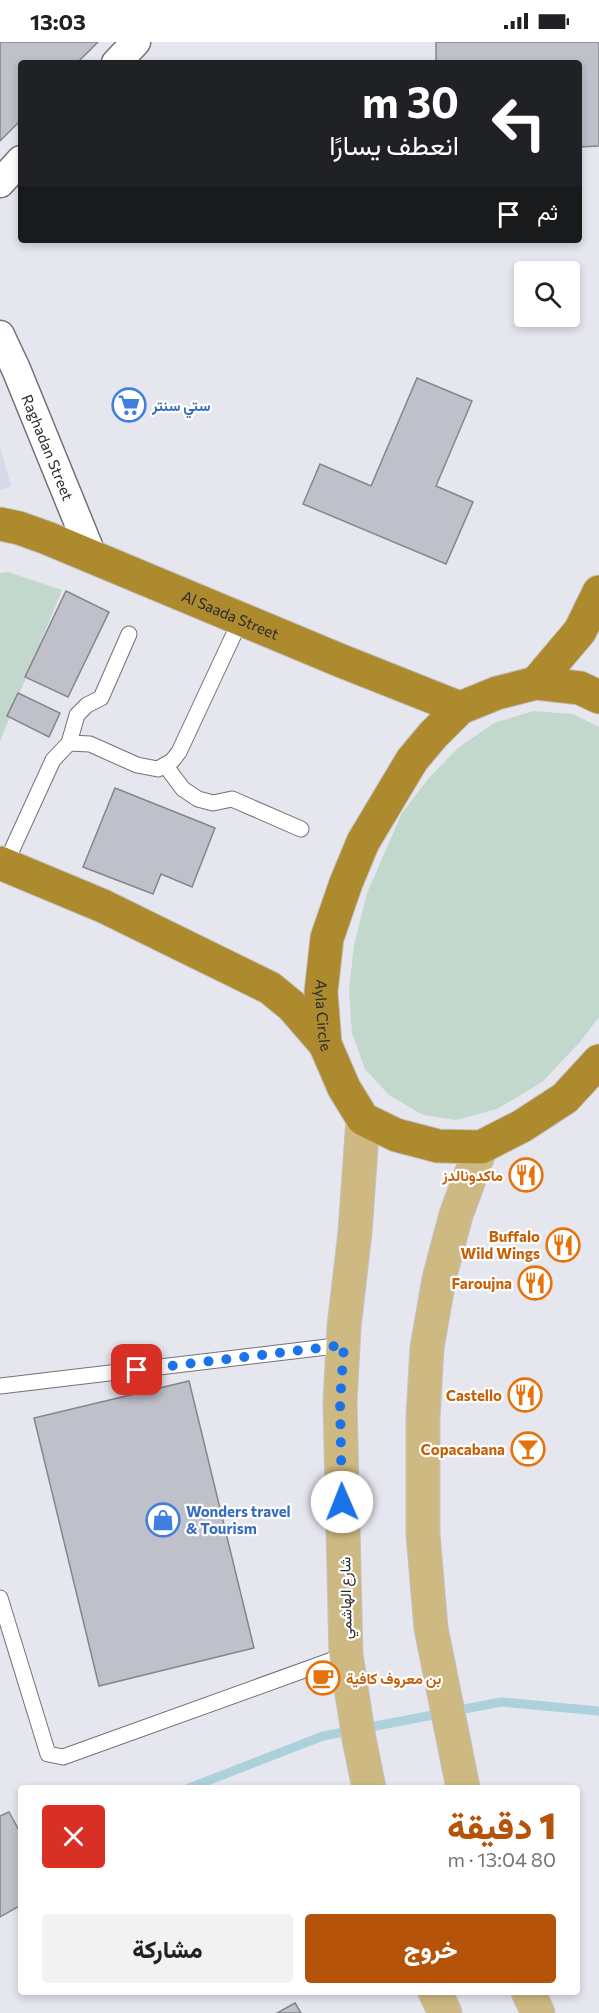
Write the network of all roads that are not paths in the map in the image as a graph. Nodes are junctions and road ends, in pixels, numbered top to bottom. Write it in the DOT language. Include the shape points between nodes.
graph roads {
  1 [pos="136,42"];
  2 [pos="119,60"];
  3 [pos="18,163"];
  4 [pos="0,183"];
  5 [pos="0,335"];
  6 [pos="8,372"];
  7 [pos="0,524"];
  8 [pos="93,558"];
  9 [pos="599,592"];
  10 [pos="241,619"];
  11 [pos="129,634"];
  12 [pos="536,683"];
  13 [pos="599,697"];
  14 [pos="460,708"];
  15 [pos="69,743"];
  16 [pos="165,765"];
  17 [pos="301,829"];
  18 [pos="2,864"];
  19 [pos="325,1044"];
  20 [pos="599,1060"];
  21 [pos="363,1119"];
  22 [pos="481,1148"];
  23 [pos="344,1345"];
  24 [pos="0,1386"];
  25 [pos="0,1598"];
  26 [pos="346,1655"];
  27 [pos="368,1785"];
  28 [pos="462,1785"];
  29 [pos="436,1995"];
  30 [pos="529,1995"];
  31 [pos="445,2013"];
  32 [pos="538,2013"];
  1 -- 2 [label="street"];
  3 -- 4 [label="street"];
  5 -- 6 [label="street, Raghadan Street"];
  6 -- 8 [label="street, Raghadan Street"];
  7 -- 8 [label="highway, Al Saada Street"];
  8 -- 10 [label="highway, Al Saada Street"];
  9 -- 12 [label="highway" via="580,632"];
  10 -- 14 [label="highway, Al Saada Street"];
  10 -- 16 [label="lane" via="179,752"];
  11 -- 15 [label="lane" via="100,698 76,715"];
  12 -- 13 [label="highway, Ayla Circle" via="580,687"];
  12 -- 14 [label="highway, Ayla Circle"];
  14 -- 19 [label="highway, Ayla Circle" via="406,768 363,842 346,883 327,938 321,992"];
  15 -- 16 [label="lane" via="90,744 137,765 158,769"];
  15 -- 18 [label="lane" via="53,760"];
  16 -- 17 [label="lane" via="183,789 198,799 213,803 232,799"];
  18 -- 19 [label="highway" via="103,906 270,988 292,1006"];
  19 -- 21 [label="highway, Ayla Circle"];
  20 -- 22 [label="highway" via="564,1098"];
  21 -- 22 [label="highway" via="396,1135 438,1146"];
  21 -- 23 [label="main road, شارع الهاشمي"];
  22 -- 28 [label="main road" via="456,1215 439,1279 427,1348 423,1417 423,1534 431,1628"];
  23 -- 24 [label="lane"];
  23 -- 26 [label="main road, شارع الهاشمي" via="341,1424"];
  25 -- 26 [label="lane" via="48,1754 56,1756 63,1757"];
  26 -- 27 [label="main road, شارع الهاشمي"];
  29 -- 31 [label="main road"];
  30 -- 32 [label="main road"];
}
